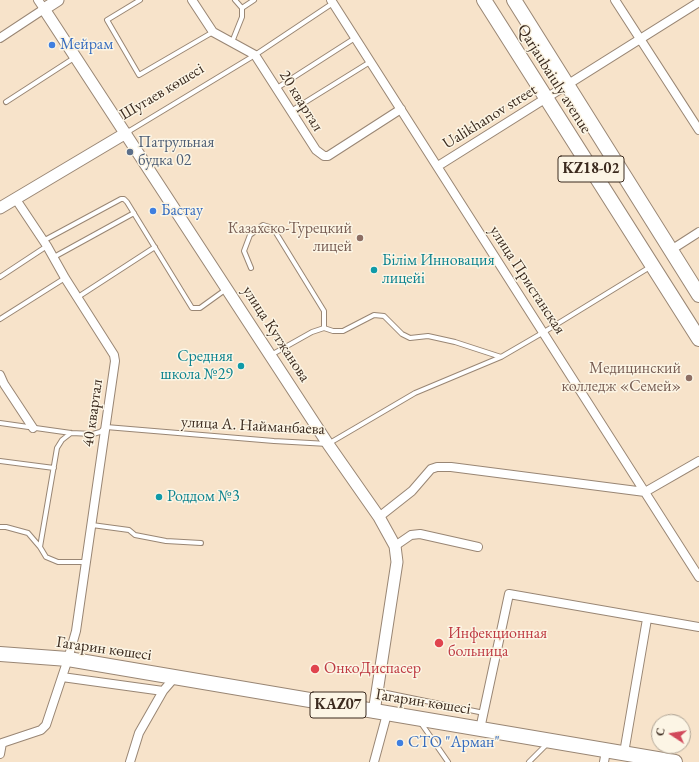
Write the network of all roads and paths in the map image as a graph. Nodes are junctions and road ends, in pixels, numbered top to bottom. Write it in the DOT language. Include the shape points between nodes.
graph roads {
  1 [pos="58,0"];
  2 [pos="140,0"];
  3 [pos="192,0"];
  4 [pos="235,0"];
  5 [pos="254,0"];
  6 [pos="484,0"];
  7 [pos="514,0"];
  8 [pos="615,0"];
  9 [pos="334,1"];
  10 [pos="699,2"];
  11 [pos="41,4"];
  12 [pos="242,8"];
  13 [pos="213,32"];
  14 [pos="0,38"];
  15 [pos="356,38"];
  16 [pos="641,39"];
  17 [pos="232,42"];
  18 [pos="255,55"];
  19 [pos="75,57"];
  20 [pos="371,62"];
  21 [pos="567,85"];
  22 [pos="276,89"];
  23 [pos="547,99"];
  24 [pos="6,102"];
  25 [pos="401,109"];
  26 [pos="291,111"];
  27 [pos="699,130"];
  28 [pos="126,133"];
  29 [pos="438,166"];
  30 [pos="15,198"];
  31 [pos="0,208"];
  32 [pos="134,213"];
  33 [pos="699,232"];
  34 [pos="45,243"];
  35 [pos="155,247"];
  36 [pos="671,250"];
  37 [pos="54,257"];
  38 [pos="652,265"];
  39 [pos="251,268"];
  40 [pos="0,277"];
  41 [pos="65,278"];
  42 [pos="227,288"];
  43 [pos="699,295"];
  44 [pos="78,297"];
  45 [pos="0,319"];
  46 [pos="324,328"];
  47 [pos="544,332"];
  48 [pos="699,339"];
  49 [pos="271,355"];
  50 [pos="502,357"];
  51 [pos="0,375"];
  52 [pos="2,385"];
  53 [pos="0,423"];
  54 [pos="106,427"];
  55 [pos="32,428"];
  56 [pos="71,433"];
  57 [pos="328,444"];
  58 [pos="0,461"];
  59 [pos="699,461"];
  60 [pos="54,468"];
  61 [pos="645,492"];
  62 [pos="379,517"];
  63 [pos="91,525"];
  64 [pos="0,527"];
  65 [pos="201,543"];
  66 [pos="395,546"];
  67 [pos="40,547"];
  68 [pos="478,547"];
  69 [pos="86,562"];
  70 [pos="699,577"];
  71 [pos="647,619"];
  72 [pos="699,627"];
  73 [pos="0,654"];
  74 [pos="68,659"];
  75 [pos="175,676"];
  76 [pos="62,677"];
  77 [pos="163,691"];
  78 [pos="377,691"];
  79 [pos="381,713"];
  80 [pos="484,713"];
  81 [pos="418,719"];
  82 [pos="480,729"];
  83 [pos="551,740"];
  84 [pos="1,744"];
  85 [pos="624,753"];
  86 [pos="0,754"];
  87 [pos="605,756"];
  88 [pos="130,762"];
  89 [pos="374,762"];
  90 [pos="448,762"];
  91 [pos="529,762"];
  92 [pos="675,762"];
  1 -- 11 [label="street"];
  2 -- 13 [label="lane" via="107,20 139,75"];
  3 -- 13 [label="street, 20 квартал"];
  4 -- 12 [label="lane"];
  5 -- 12 [label="lane"];
  6 -- 23 [label="highway, Qarjaubaiuly avenue / KZ18-02"];
  7 -- 21 [label="highway, Qarjaubaiuly avenue / KZ18-02"];
  8 -- 16 [label="street"];
  9 -- 15 [label="street, улица Пристанская"];
  9 -- 18 [label="lane, Шугаев көшесі"];
  10 -- 16 [label="street, Ualikhanov street"];
  11 -- 14 [label="street"];
  11 -- 19 [label="street, улица Кутжанова"];
  12 -- 17 [label="lane" via="241,21"];
  13 -- 17 [label="street, 20 квартал"];
  15 -- 20 [label="street, улица Пристанская"];
  15 -- 22 [label="lane"];
  16 -- 21 [label="street, Ualikhanov street"];
  16 -- 27 [label="street"];
  17 -- 18 [label="street, 20 квартал"];
  18 -- 22 [label="street, 20 квартал"];
  18 -- 28 [label="lane, Шугаев көшесі"];
  19 -- 24 [label="lane"];
  19 -- 28 [label="street, улица Кутжанова"];
  20 -- 25 [label="street, улица Пристанская"];
  20 -- 26 [label="lane"];
  21 -- 23 [label="street, Ualikhanov street"];
  21 -- 36 [label="highway, Qarjaubaiuly avenue / KZ18-02"];
  22 -- 26 [label="street, 20 квартал"];
  23 -- 29 [label="street, Ualikhanov street"];
  23 -- 38 [label="highway, Qarjaubaiuly avenue / KZ18-02"];
  25 -- 26 [label="street, 20 квартал" via="328,156 316,150"];
  25 -- 29 [label="street, улица Пристанская"];
  28 -- 30 [label="street, Шугаев көшесі"];
  28 -- 42 [label="street, улица Кутжанова"];
  29 -- 47 [label="street, улица Пристанская"];
  30 -- 31 [label="street, Шугаев көшесі"];
  30 -- 34 [label="street, 40 квартал"];
  32 -- 34 [label="lane" via="127,202 121,199"];
  32 -- 35 [label="lane"];
  32 -- 37 [label="lane"];
  33 -- 36 [label="street"];
  34 -- 37 [label="street, 40 квартал"];
  34 -- 40 [label="lane"];
  35 -- 42 [label="lane" via="192,308 200,308"];
  35 -- 44 [label="lane"];
  36 -- 43 [label="highway, Qarjaubaiuly avenue / KZ18-02"];
  37 -- 41 [label="street, 40 квартал"];
  38 -- 47 [label="lane, улица А. Найманбаева"];
  38 -- 48 [label="highway, Qarjaubaiuly avenue / KZ18-02"];
  39 -- 46 [label="lane" via="244,251 250,235 263,225 273,228 324,311"];
  41 -- 44 [label="street, 40 квартал"];
  41 -- 45 [label="lane"];
  42 -- 49 [label="street, улица Кутжанова"];
  44 -- 54 [label="street, 40 квартал" via="114,355"];
  46 -- 49 [label="lane"];
  46 -- 50 [label="lane" via="343,331 374,316 384,316 402,334 410,338 428,336"];
  47 -- 50 [label="lane, улица А. Найманбаева"];
  47 -- 61 [label="street, улица Пристанская"];
  49 -- 57 [label="street, улица Кутжанова"];
  50 -- 57 [label="lane, улица А. Найманбаева" via="415,393"];
  51 -- 52 [label="street"];
  52 -- 55 [label="street"];
  53 -- 55 [label="lane, улица А. Найманбаева"];
  54 -- 56 [label="lane, улица А. Найманбаева" via="92,434"];
  54 -- 57 [label="lane, улица А. Найманбаева"];
  54 -- 63 [label="street, 40 квартал"];
  55 -- 56 [label="lane, улица А. Найманбаева"];
  56 -- 60 [label="lane" via="62,440 58,448"];
  57 -- 62 [label="street, улица Кутжанова"];
  58 -- 60 [label="lane"];
  59 -- 61 [label="street"];
  60 -- 67 [label="lane"];
  61 -- 62 [label="street" via="444,466 431,469 412,491"];
  61 -- 70 [label="street, улица Пристанская"];
  62 -- 66 [label="street, улица Кутжанова"];
  63 -- 65 [label="lane" via="129,530 135,535 166,541"];
  63 -- 69 [label="street, 40 квартал"];
  64 -- 67 [label="lane" via="28,533"];
  66 -- 68 [label="street" via="411,535 420,534"];
  66 -- 78 [label="street, улица Кутжанова" via="397,562"];
  67 -- 69 [label="lane" via="46,557 58,562"];
  69 -- 74 [label="street, 40 квартал" via="76,631"];
  71 -- 72 [label="street"];
  71 -- 80 [label="street" via="509,594"];
  71 -- 85 [label="street"];
  73 -- 74 [label="highway, Гагарин көшесі / KAZ07"];
  74 -- 75 [label="highway, Гагарин көшесі / KAZ07"];
  74 -- 76 [label="street, 40 квартал"];
  75 -- 77 [label="street"];
  75 -- 79 [label="highway, Гагарин көшесі / KAZ07"];
  76 -- 77 [label="street"];
  76 -- 84 [label="street, 40 квартал" via="46,725 41,730"];
  77 -- 88 [label="street" via="139,733"];
  78 -- 79 [label="street, улица Кутжанова"];
  78 -- 80 [label="lane"];
  79 -- 81 [label="highway, Гагарин көшесі / KAZ07"];
  79 -- 89 [label="street"];
  80 -- 82 [label="street"];
  81 -- 82 [label="highway, Гагарин көшесі / KAZ07"];
  81 -- 90 [label="lane"];
  82 -- 83 [label="highway, Гагарин көшесі / KAZ07"];
  83 -- 87 [label="highway, Гагарин көшесі / KAZ07"];
  83 -- 91 [label="lane"];
  84 -- 86 [label="street"];
  85 -- 87 [label="highway, Гагарин көшесі / KAZ07"];
  85 -- 92 [label="highway, Гагарин көшесі / KAZ07"];
}
